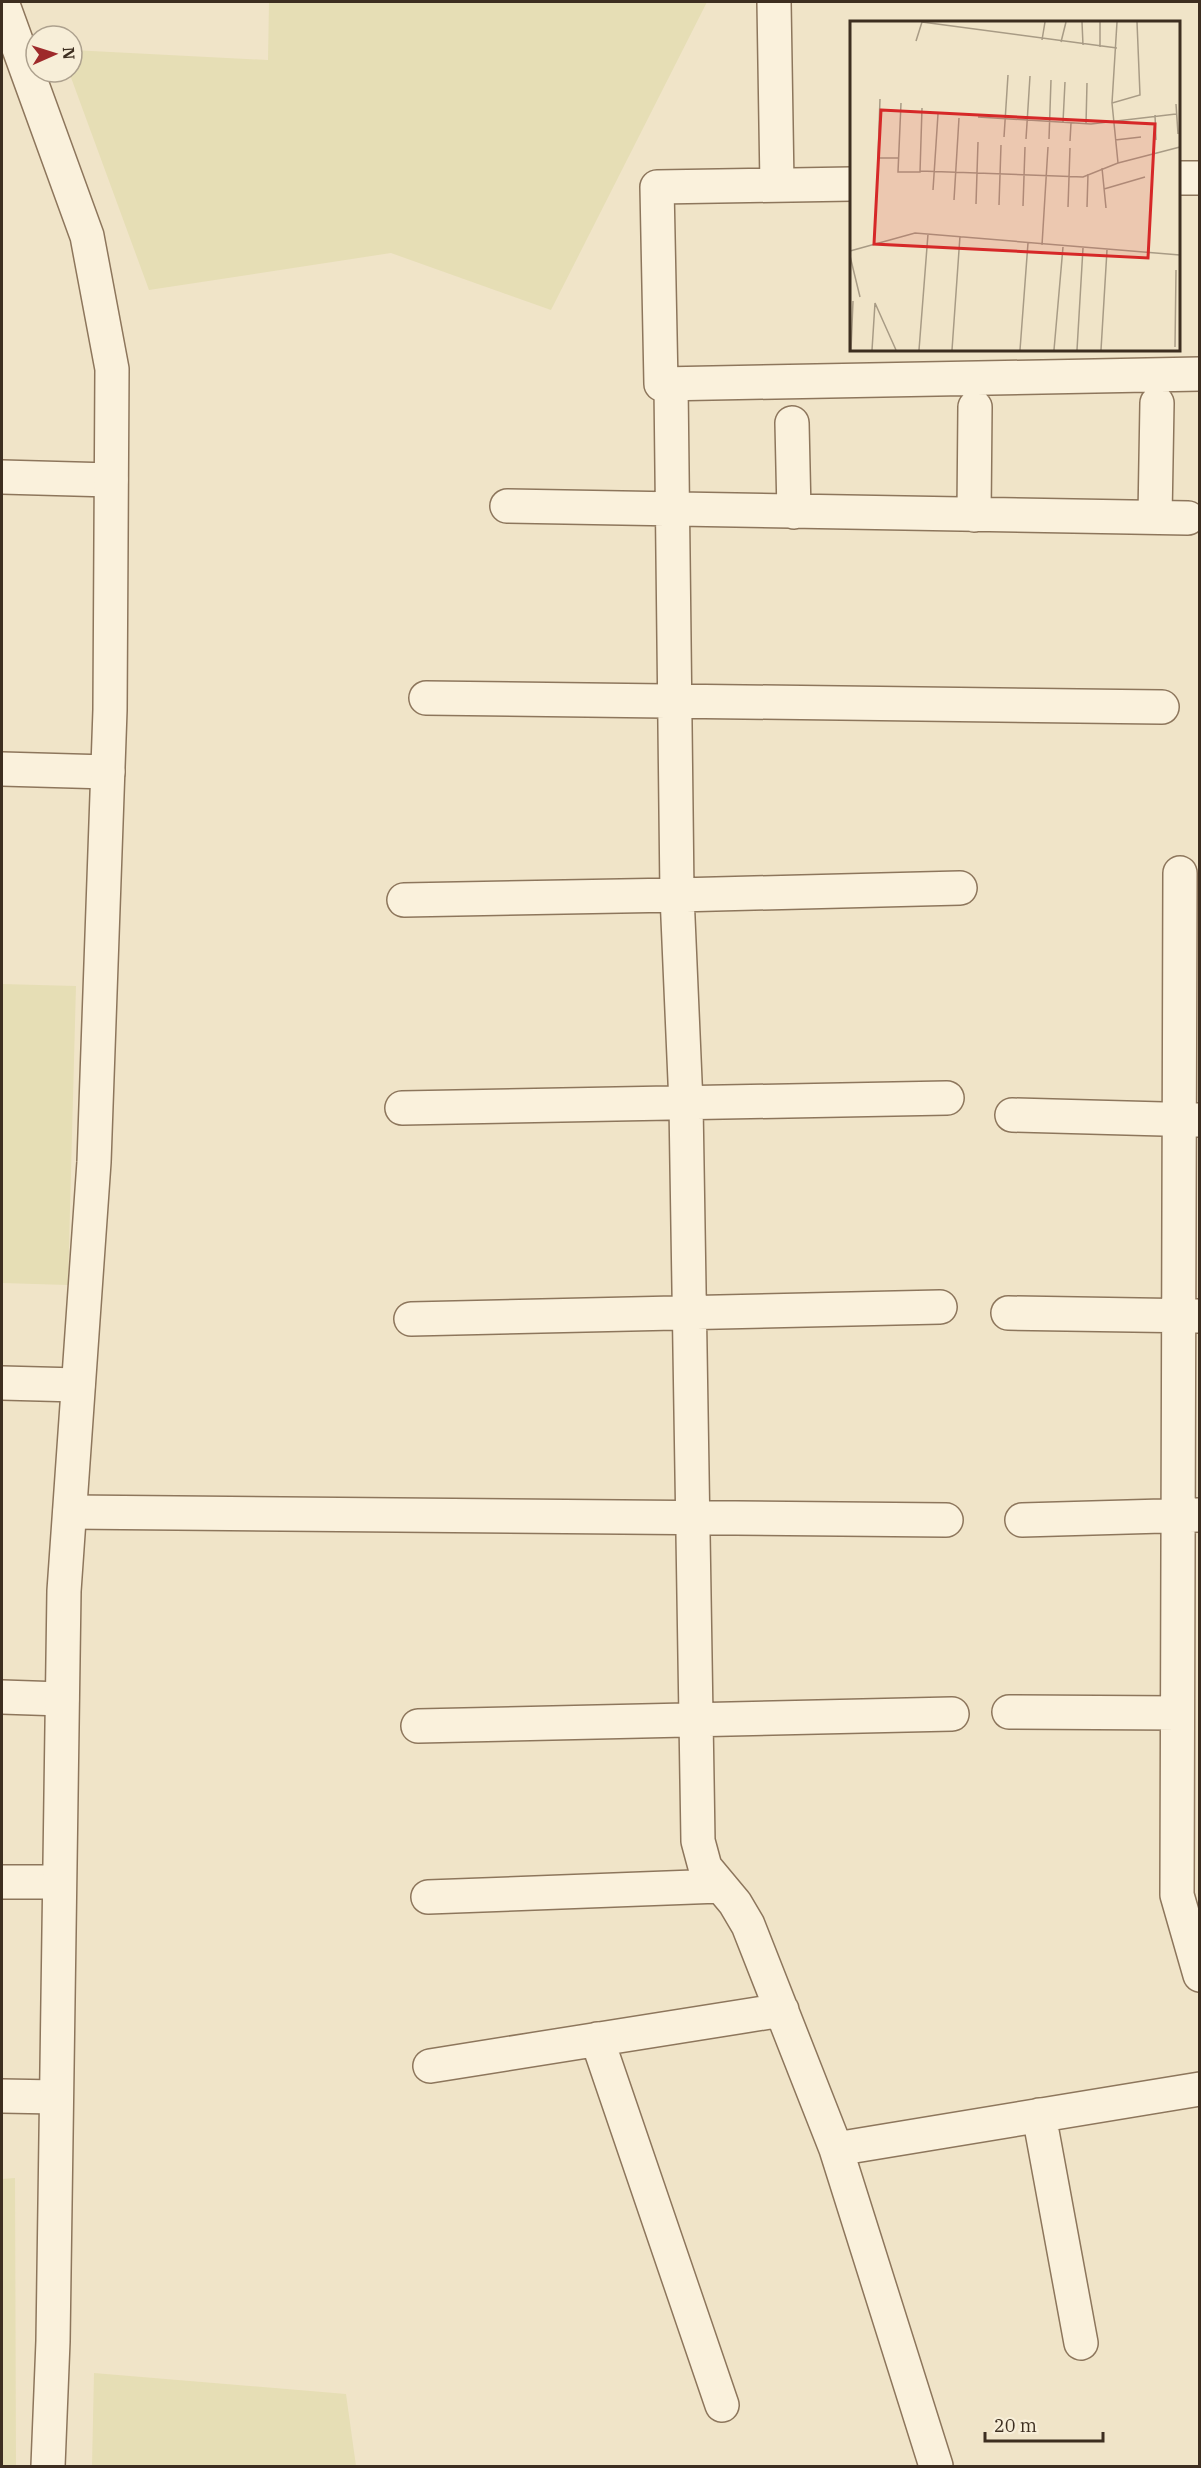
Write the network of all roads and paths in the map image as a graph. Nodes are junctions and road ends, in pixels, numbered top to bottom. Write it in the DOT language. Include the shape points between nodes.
graph roads {
  1 [pos="2,2"];
  2 [pos="774,2"];
  3 [pos="1180,178"];
  4 [pos="1200,178"];
  5 [pos="850,184"];
  6 [pos="777,185"];
  7 [pos="1200,374"];
  8 [pos="671,385"];
  9 [pos="1158,403"];
  10 [pos="975,407"];
  11 [pos="792,423"];
  12 [pos="2,477"];
  13 [pos="111,480"];
  14 [pos="507,506"];
  15 [pos="672,510"];
  16 [pos="794,512"];
  17 [pos="974,515"];
  18 [pos="1155,517"];
  19 [pos="1188,518"];
  20 [pos="426,698"];
  21 [pos="675,702"];
  22 [pos="1162,707"];
  23 [pos="2,769"];
  24 [pos="108,772"];
  25 [pos="1180,873"];
  26 [pos="960,888"];
  27 [pos="677,895"];
  28 [pos="404,900"];
  29 [pos="947,1098"];
  30 [pos="686,1104"];
  31 [pos="402,1108"];
  32 [pos="1012,1115"];
  33 [pos="1189,1120"];
  34 [pos="940,1307"];
  35 [pos="690,1311"];
  36 [pos="1008,1313"];
  37 [pos="1189,1316"];
  38 [pos="411,1319"];
  39 [pos="2,1383"];
  40 [pos="78,1385"];
  41 [pos="70,1512"];
  42 [pos="1188,1516"];
  43 [pos="693,1518"];
  44 [pos="946,1520"];
  45 [pos="1022,1520"];
  46 [pos="1188,1638"];
  47 [pos="2,1697"];
  48 [pos="62,1699"];
  49 [pos="1009,1712"];
  50 [pos="1177,1713"];
  51 [pos="952,1714"];
  52 [pos="696,1722"];
  53 [pos="418,1726"];
  54 [pos="1188,1849"];
  55 [pos="2,1882"];
  56 [pos="60,1882"];
  57 [pos="720,1886"];
  58 [pos="428,1897"];
  59 [pos="1200,1975"];
  60 [pos="782,2010"];
  61 [pos="597,2039"];
  62 [pos="430,2066"];
  63 [pos="1200,2089"];
  64 [pos="2,2096"];
  65 [pos="56,2097"];
  66 [pos="1039,2115"];
  67 [pos="836,2149"];
  68 [pos="1081,2343"];
  69 [pos="722,2405"];
  70 [pos="48,2466"];
  71 [pos="936,2466"];
  1 -- 13 [label="street" via="87,236 112,369"];
  2 -- 6 [label="street"];
  3 -- 4 [label="street"];
  5 -- 6 [label="street"];
  6 -- 8 [label="street" via="657,187 661,384"];
  7 -- 8 [label="street"];
  8 -- 15 [label="street"];
  9 -- 18 [label="street"];
  10 -- 17 [label="street"];
  11 -- 16 [label="street"];
  12 -- 13 [label="street"];
  13 -- 24 [label="street"];
  14 -- 15 [label="street"];
  15 -- 16 [label="street"];
  15 -- 21 [label="street"];
  16 -- 17 [label="street"];
  17 -- 18 [label="street"];
  18 -- 19 [label="street"];
  20 -- 21 [label="street"];
  21 -- 22 [label="street"];
  21 -- 27 [label="street"];
  23 -- 24 [label="street"];
  24 -- 40 [label="street" via="94,1162"];
  25 -- 33 [label="street"];
  26 -- 27 [label="street"];
  27 -- 28 [label="street"];
  27 -- 30 [label="street"];
  29 -- 30 [label="street"];
  30 -- 31 [label="street"];
  30 -- 35 [label="street"];
  32 -- 33 [label="street"];
  33 -- 37 [label="street"];
  34 -- 35 [label="street"];
  35 -- 38 [label="street"];
  35 -- 43 [label="street"];
  36 -- 37 [label="street"];
  37 -- 42 [label="street"];
  39 -- 40 [label="street"];
  40 -- 41 [label="street"];
  41 -- 43 [label="street"];
  41 -- 48 [label="street"];
  42 -- 45 [label="street"];
  42 -- 46 [label="street"];
  43 -- 44 [label="street"];
  43 -- 52 [label="street"];
  46 -- 50 [label="street"];
  47 -- 48 [label="street"];
  48 -- 56 [label="street"];
  49 -- 50 [label="street"];
  50 -- 54 [label="street"];
  51 -- 52 [label="street"];
  52 -- 53 [label="street"];
  52 -- 57 [label="street" via="698,1841 705,1867"];
  54 -- 59 [label="street" via="1177,1895"];
  55 -- 56 [label="street"];
  56 -- 65 [label="street"];
  57 -- 58 [label="street"];
  57 -- 60 [label="street" via="748,1925"];
  60 -- 61 [label="street"];
  60 -- 67 [label="street"];
  61 -- 62 [label="street"];
  61 -- 69 [label="street"];
  63 -- 66 [label="street"];
  64 -- 65 [label="street"];
  65 -- 70 [label="street"];
  66 -- 67 [label="street"];
  66 -- 68 [label="street"];
  67 -- 71 [label="street"];
}
